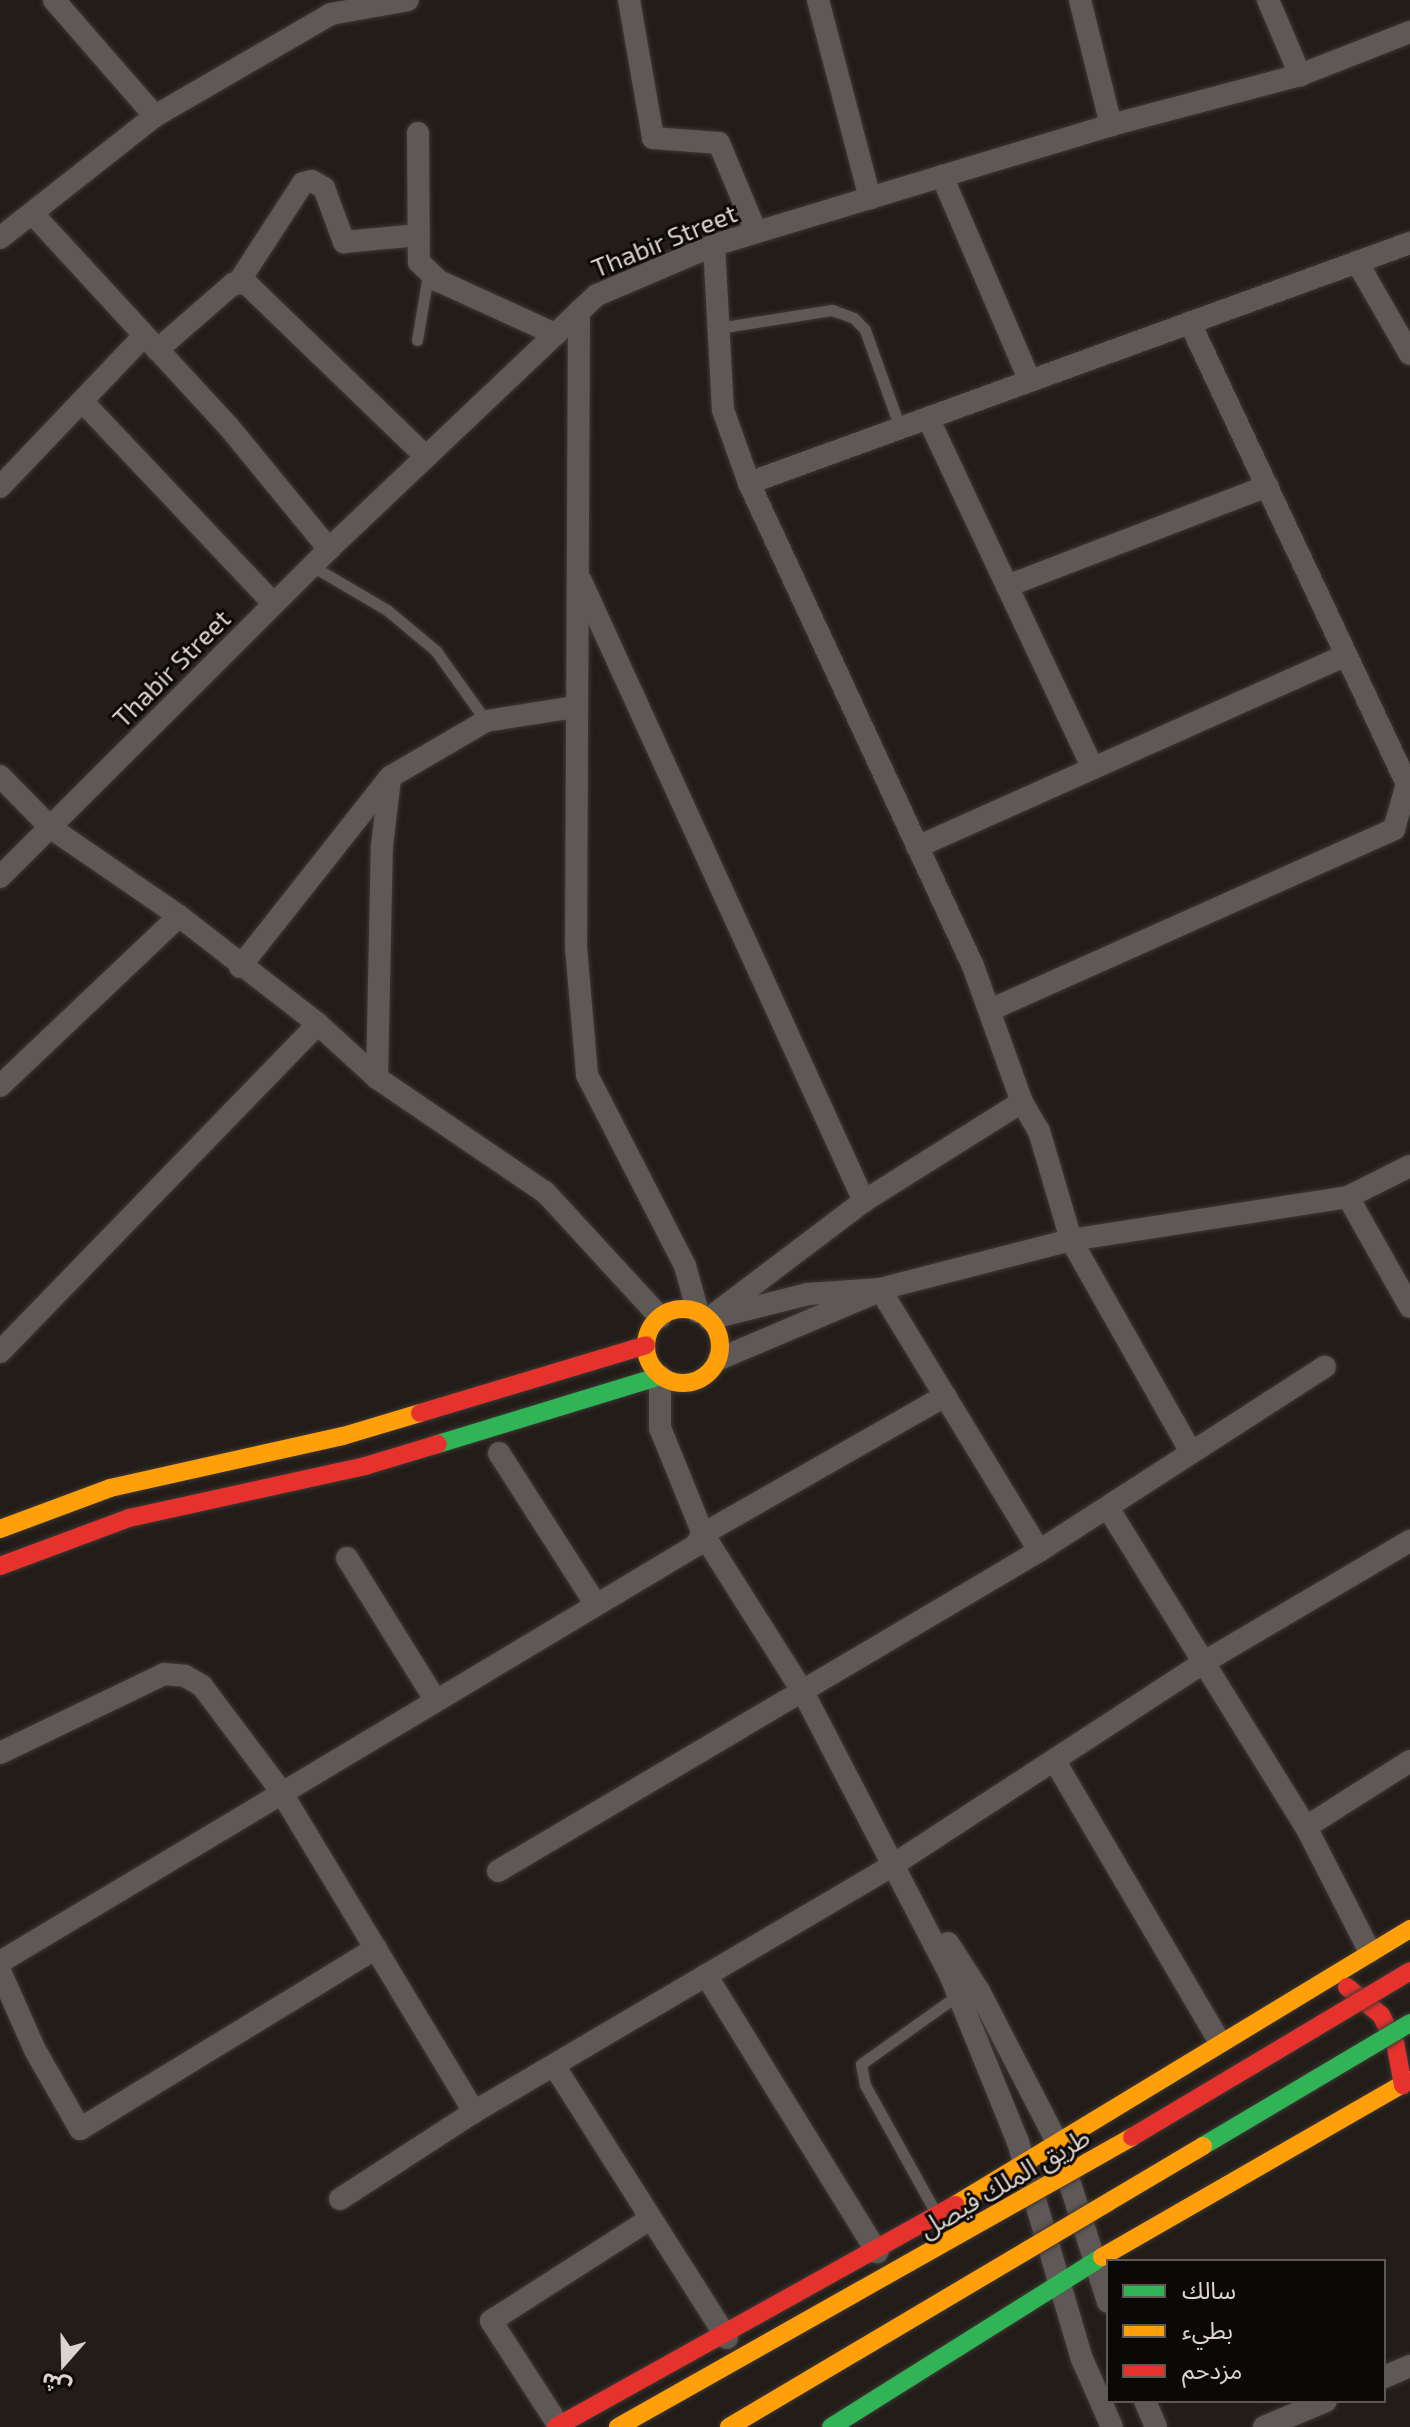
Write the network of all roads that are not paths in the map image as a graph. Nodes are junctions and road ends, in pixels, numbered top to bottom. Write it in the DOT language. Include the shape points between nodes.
graph roads {
  1 [pos="54,0"];
  2 [pos="408,0"];
  3 [pos="629,0"];
  4 [pos="818,0"];
  5 [pos="1080,0"];
  6 [pos="1268,0"];
  7 [pos="1410,32"];
  8 [pos="1300,75"];
  9 [pos="155,116"];
  10 [pos="1111,125"];
  11 [pos="418,133"];
  12 [pos="942,176"];
  13 [pos="870,198"];
  14 [pos="33,214"];
  15 [pos="756,232"];
  16 [pos="419,235"];
  17 [pos="0,238"];
  18 [pos="1410,243"];
  19 [pos="714,245"];
  20 [pos="1357,262"];
  21 [pos="428,275"];
  22 [pos="238,283"];
  23 [pos="579,311"];
  24 [pos="1190,323"];
  25 [pos="714,329"];
  26 [pos="555,334"];
  27 [pos="417,340"];
  28 [pos="150,343"];
  29 [pos="1410,354"];
  30 [pos="1030,381"];
  31 [pos="82,401"];
  32 [pos="928,418"];
  33 [pos="900,428"];
  34 [pos="426,457"];
  35 [pos="749,483"];
  36 [pos="1267,486"];
  37 [pos="0,487"];
  38 [pos="329,549"];
  39 [pos="312,566"];
  40 [pos="578,577"];
  41 [pos="1007,586"];
  42 [pos="274,604"];
  43 [pos="1346,655"];
  44 [pos="574,707"];
  45 [pos="486,721"];
  46 [pos="1093,768"];
  47 [pos="0,776"];
  48 [pos="390,777"];
  49 [pos="51,828"];
  50 [pos="917,847"];
  51 [pos="0,877"];
  52 [pos="179,916"];
  53 [pos="240,967"];
  54 [pos="990,1010"];
  55 [pos="318,1024"];
  56 [pos="377,1078"];
  57 [pos="0,1086"];
  58 [pos="1022,1102"];
  59 [pos="1410,1166"];
  60 [pos="1348,1197"];
  61 [pos="864,1201"];
  62 [pos="1071,1240"];
  63 [pos="880,1289"];
  64 [pos="1410,1307"];
  65 [pos="703,1315"];
  66 [pos="660,1317"];
  67 [pos="646,1345"];
  68 [pos="0,1352"];
  69 [pos="719,1359"];
  70 [pos="1325,1367"];
  71 [pos="660,1376"];
  72 [pos="945,1396"];
  73 [pos="1190,1450"];
  74 [pos="499,1453"];
  75 [pos="1108,1508"];
  76 [pos="0,1529"];
  77 [pos="703,1534"];
  78 [pos="1410,1541"];
  79 [pos="1039,1551"];
  80 [pos="347,1558"];
  81 [pos="0,1566"];
  82 [pos="595,1603"];
  83 [pos="1201,1664"];
  84 [pos="803,1692"];
  85 [pos="434,1698"];
  86 [pos="0,1753"];
  87 [pos="1410,1761"];
  88 [pos="1056,1763"];
  89 [pos="280,1790"];
  90 [pos="1306,1827"];
  91 [pos="896,1863"];
  92 [pos="498,1871"];
  93 [pos="1410,1929"];
  94 [pos="376,1948"];
  95 [pos="1370,1952"];
  96 [pos="0,1962"];
  97 [pos="0,1971"];
  98 [pos="1410,1971"];
  99 [pos="706,1975"];
  100 [pos="1332,1975"];
  101 [pos="958,1995"];
  102 [pos="1410,2023"];
  103 [pos="1219,2041"];
  104 [pos="555,2067"];
  105 [pos="1406,2082"];
  106 [pos="474,2112"];
  107 [pos="1056,2140"];
  108 [pos="1024,2162"];
  109 [pos="340,2199"];
  110 [pos="937,2216"];
  111 [pos="650,2219"];
  112 [pos="877,2252"];
  113 [pos="1093,2262"];
  114 [pos="1060,2284"];
  115 [pos="1106,2297"];
  116 [pos="727,2338"];
  117 [pos="1410,2366"];
  118 [pos="1386,2376"];
  119 [pos="1146,2403"];
  120 [pos="1321,2403"];
  121 [pos="558,2426"];
  122 [pos="618,2427"];
  123 [pos="729,2427"];
  124 [pos="831,2427"];
  125 [pos="1112,2427"];
  126 [pos="1156,2427"];
  127 [pos="1264,2427"];
  1 -- 9 [label="street"];
  2 -- 9 [label="street" via="331,14"];
  3 -- 15 [label="street" via="653,138 719,143"];
  4 -- 13 [label="street"];
  5 -- 10 [label="street"];
  6 -- 8 [label="street"];
  7 -- 8 [label="street, Thabir Street"];
  8 -- 10 [label="street, Thabir Street"];
  9 -- 14 [label="street"];
  10 -- 12 [label="street, Thabir Street"];
  11 -- 16 [label="street"];
  12 -- 13 [label="street, Thabir Street"];
  12 -- 30 [label="street"];
  13 -- 15 [label="street, Thabir Street"];
  14 -- 17 [label="street"];
  14 -- 28 [label="street"];
  15 -- 19 [label="street, Thabir Street"];
  16 -- 21 [label="street" via="419,262"];
  16 -- 22 [label="street" via="344,242 324,188 312,181 303,183"];
  18 -- 20 [label="street"];
  19 -- 23 [label="street, Thabir Street" via="597,295"];
  19 -- 25 [label="street"];
  20 -- 24 [label="street"];
  20 -- 29 [label="street"];
  21 -- 26 [label="street"];
  21 -- 27 [label="lane"];
  22 -- 28 [label="street"];
  22 -- 34 [label="street" via="246,283"];
  23 -- 26 [label="street, Thabir Street"];
  23 -- 40 [label="street"];
  24 -- 30 [label="street"];
  24 -- 36 [label="street"];
  25 -- 33 [label="lane" via="832,310 854,318 865,330"];
  25 -- 35 [label="street" via="723,410"];
  26 -- 34 [label="street, Thabir Street"];
  28 -- 31 [label="street"];
  28 -- 38 [label="street" via="229,427"];
  30 -- 32 [label="street"];
  31 -- 37 [label="street"];
  31 -- 42 [label="street"];
  32 -- 33 [label="street"];
  32 -- 41 [label="street"];
  33 -- 35 [label="street"];
  34 -- 38 [label="street, Thabir Street"];
  35 -- 50 [label="street"];
  36 -- 41 [label="street"];
  36 -- 43 [label="street"];
  38 -- 39 [label="street, Thabir Street"];
  39 -- 42 [label="street, Thabir Street"];
  39 -- 45 [label="lane" via="387,610 436,651"];
  40 -- 44 [label="street"];
  40 -- 61 [label="street"];
  41 -- 46 [label="street"];
  42 -- 49 [label="street, Thabir Street"];
  43 -- 46 [label="street"];
  43 -- 54 [label="street" via="1407,784 1394,829"];
  44 -- 45 [label="street"];
  44 -- 65 [label="street" via="576,948 587,1075 685,1266"];
  45 -- 48 [label="street"];
  46 -- 50 [label="street"];
  47 -- 49 [label="street"];
  48 -- 53 [label="street"];
  48 -- 56 [label="street" via="382,846"];
  49 -- 51 [label="street, Thabir Street"];
  49 -- 52 [label="street"];
  50 -- 54 [label="street"];
  52 -- 53 [label="street"];
  52 -- 57 [label="street"];
  53 -- 55 [label="street"];
  54 -- 58 [label="street"];
  55 -- 56 [label="street"];
  55 -- 68 [label="street"];
  56 -- 66 [label="street" via="545,1192"];
  58 -- 61 [label="street"];
  58 -- 62 [label="street" via="1039,1131"];
  59 -- 60 [label="street"];
  60 -- 62 [label="street"];
  60 -- 64 [label="street"];
  61 -- 65 [label="street"];
  62 -- 63 [label="street"];
  62 -- 73 [label="street"];
  63 -- 65 [label="street" via="808,1294"];
  63 -- 69 [label="street"];
  63 -- 72 [label="street"];
  65 -- 66 [label="main road" via="678,1309"];
  65 -- 69 [label="main road" via="720,1337"];
  66 -- 67 [label="main road"];
  67 -- 71 [label="main road"];
  67 -- 76 [label="main road" via="343,1436 110,1488"];
  69 -- 71 [label="main road" via="694,1382"];
  70 -- 73 [label="street"];
  71 -- 77 [label="street" via="660,1428"];
  71 -- 81 [label="main road" via="365,1466 129,1518"];
  72 -- 77 [label="street"];
  72 -- 79 [label="street"];
  73 -- 75 [label="street"];
  74 -- 82 [label="street"];
  75 -- 79 [label="street"];
  75 -- 83 [label="street"];
  77 -- 82 [label="street" via="695,1546"];
  77 -- 84 [label="street"];
  78 -- 83 [label="street"];
  79 -- 84 [label="street"];
  80 -- 85 [label="street"];
  82 -- 85 [label="street"];
  83 -- 88 [label="street"];
  83 -- 90 [label="street"];
  84 -- 91 [label="street"];
  84 -- 92 [label="street"];
  85 -- 89 [label="street"];
  86 -- 89 [label="street" via="164,1674 185,1676 202,1686"];
  87 -- 90 [label="street"];
  88 -- 91 [label="street"];
  88 -- 103 [label="street"];
  89 -- 94 [label="street"];
  89 -- 96 [label="street"];
  90 -- 95 [label="street"];
  91 -- 99 [label="street"];
  91 -- 101 [label="street"];
  91 -- 107 [label="street" via="979,1991"];
  93 -- 95 [label="main road"];
  94 -- 97 [label="street" via="80,2129 35,2050"];
  94 -- 106 [label="street"];
  95 -- 100 [label="main road"];
  98 -- 122 [label="main road, طريق الملك فيصل, bridge" via="1037,2194"];
  99 -- 104 [label="street"];
  99 -- 112 [label="street"];
  100 -- 103 [label="main road"];
  100 -- 105 [label="main road" via="1381,2015"];
  101 -- 108 [label="street"];
  101 -- 110 [label="lane" via="861,2064 865,2085"];
  102 -- 123 [label="main road, bridge"];
  103 -- 107 [label="main road"];
  104 -- 106 [label="street"];
  104 -- 111 [label="street"];
  105 -- 113 [label="main road"];
  106 -- 109 [label="street"];
  107 -- 108 [label="main road"];
  107 -- 113 [label="street"];
  108 -- 110 [label="main road"];
  108 -- 114 [label="street"];
  110 -- 112 [label="main road"];
  111 -- 116 [label="street"];
  111 -- 121 [label="street" via="491,2321"];
  112 -- 116 [label="main road"];
  113 -- 114 [label="main road"];
  113 -- 115 [label="street"];
  114 -- 124 [label="main road"];
  114 -- 125 [label="street" via="1082,2359"];
  116 -- 121 [label="main road"];
  117 -- 118 [label="street"];
  119 -- 126 [label="street"];
  120 -- 127 [label="street"];
}
